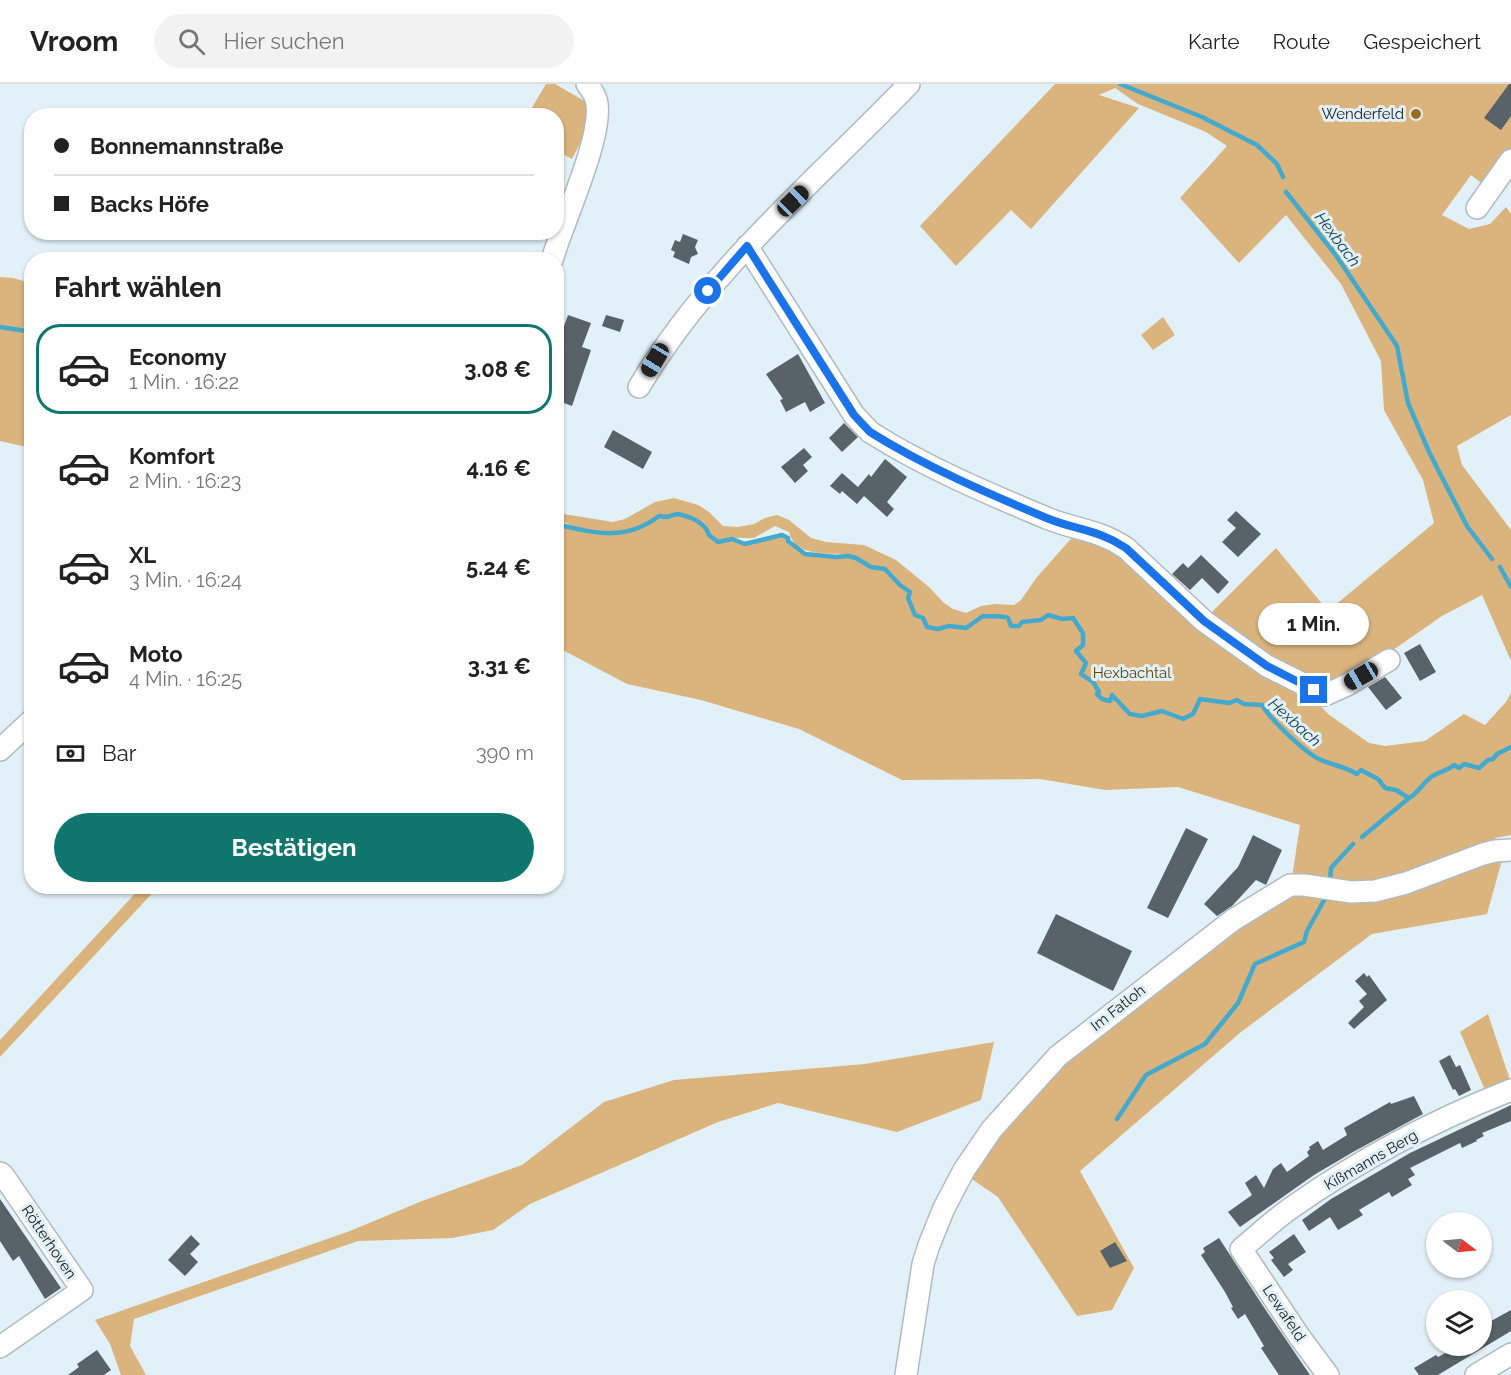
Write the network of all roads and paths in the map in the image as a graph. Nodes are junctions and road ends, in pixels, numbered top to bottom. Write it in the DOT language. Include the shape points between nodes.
graph roads {
  1 [pos="909,84"];
  2 [pos="590,88"];
  3 [pos="1511,160"];
  4 [pos="1477,208"];
  5 [pos="564,220"];
  6 [pos="747,246"];
  7 [pos="639,387"];
  8 [pos="1389,660"];
  9 [pos="24,728"];
  10 [pos="0,750"];
  11 [pos="1503,850"];
  12 [pos="1511,1090"];
  13 [pos="0,1173"];
  14 [pos="1241,1249"];
  15 [pos="0,1347"];
  16 [pos="1511,1354"];
  17 [pos="906,1375"];
  18 [pos="1328,1375"];
  19 [pos="1476,1375"];
  1 -- 6 [label="street"];
  2 -- 5 [label="street" via="597,104 597,121"];
  3 -- 4 [label="street"];
  6 -- 7 [label="street" via="655,360"];
  6 -- 8 [label="street" via="854,415 870,432 993,496 1112,538 1204,621 1267,666 1325,695"];
  9 -- 10 [label="street"];
  11 -- 17 [label="street, Im Fatloh" via="1375,891 1290,885 1233,920 1058,1056 992,1130 944,1208 923,1264"];
  12 -- 14 [label="street, Kißmanns Berg" via="1385,1149 1290,1209"];
  13 -- 15 [label="street, Rötterhoven" via="82,1290"];
  14 -- 18 [label="street, Lewafeld"];
  16 -- 19 [label="street"];
}
